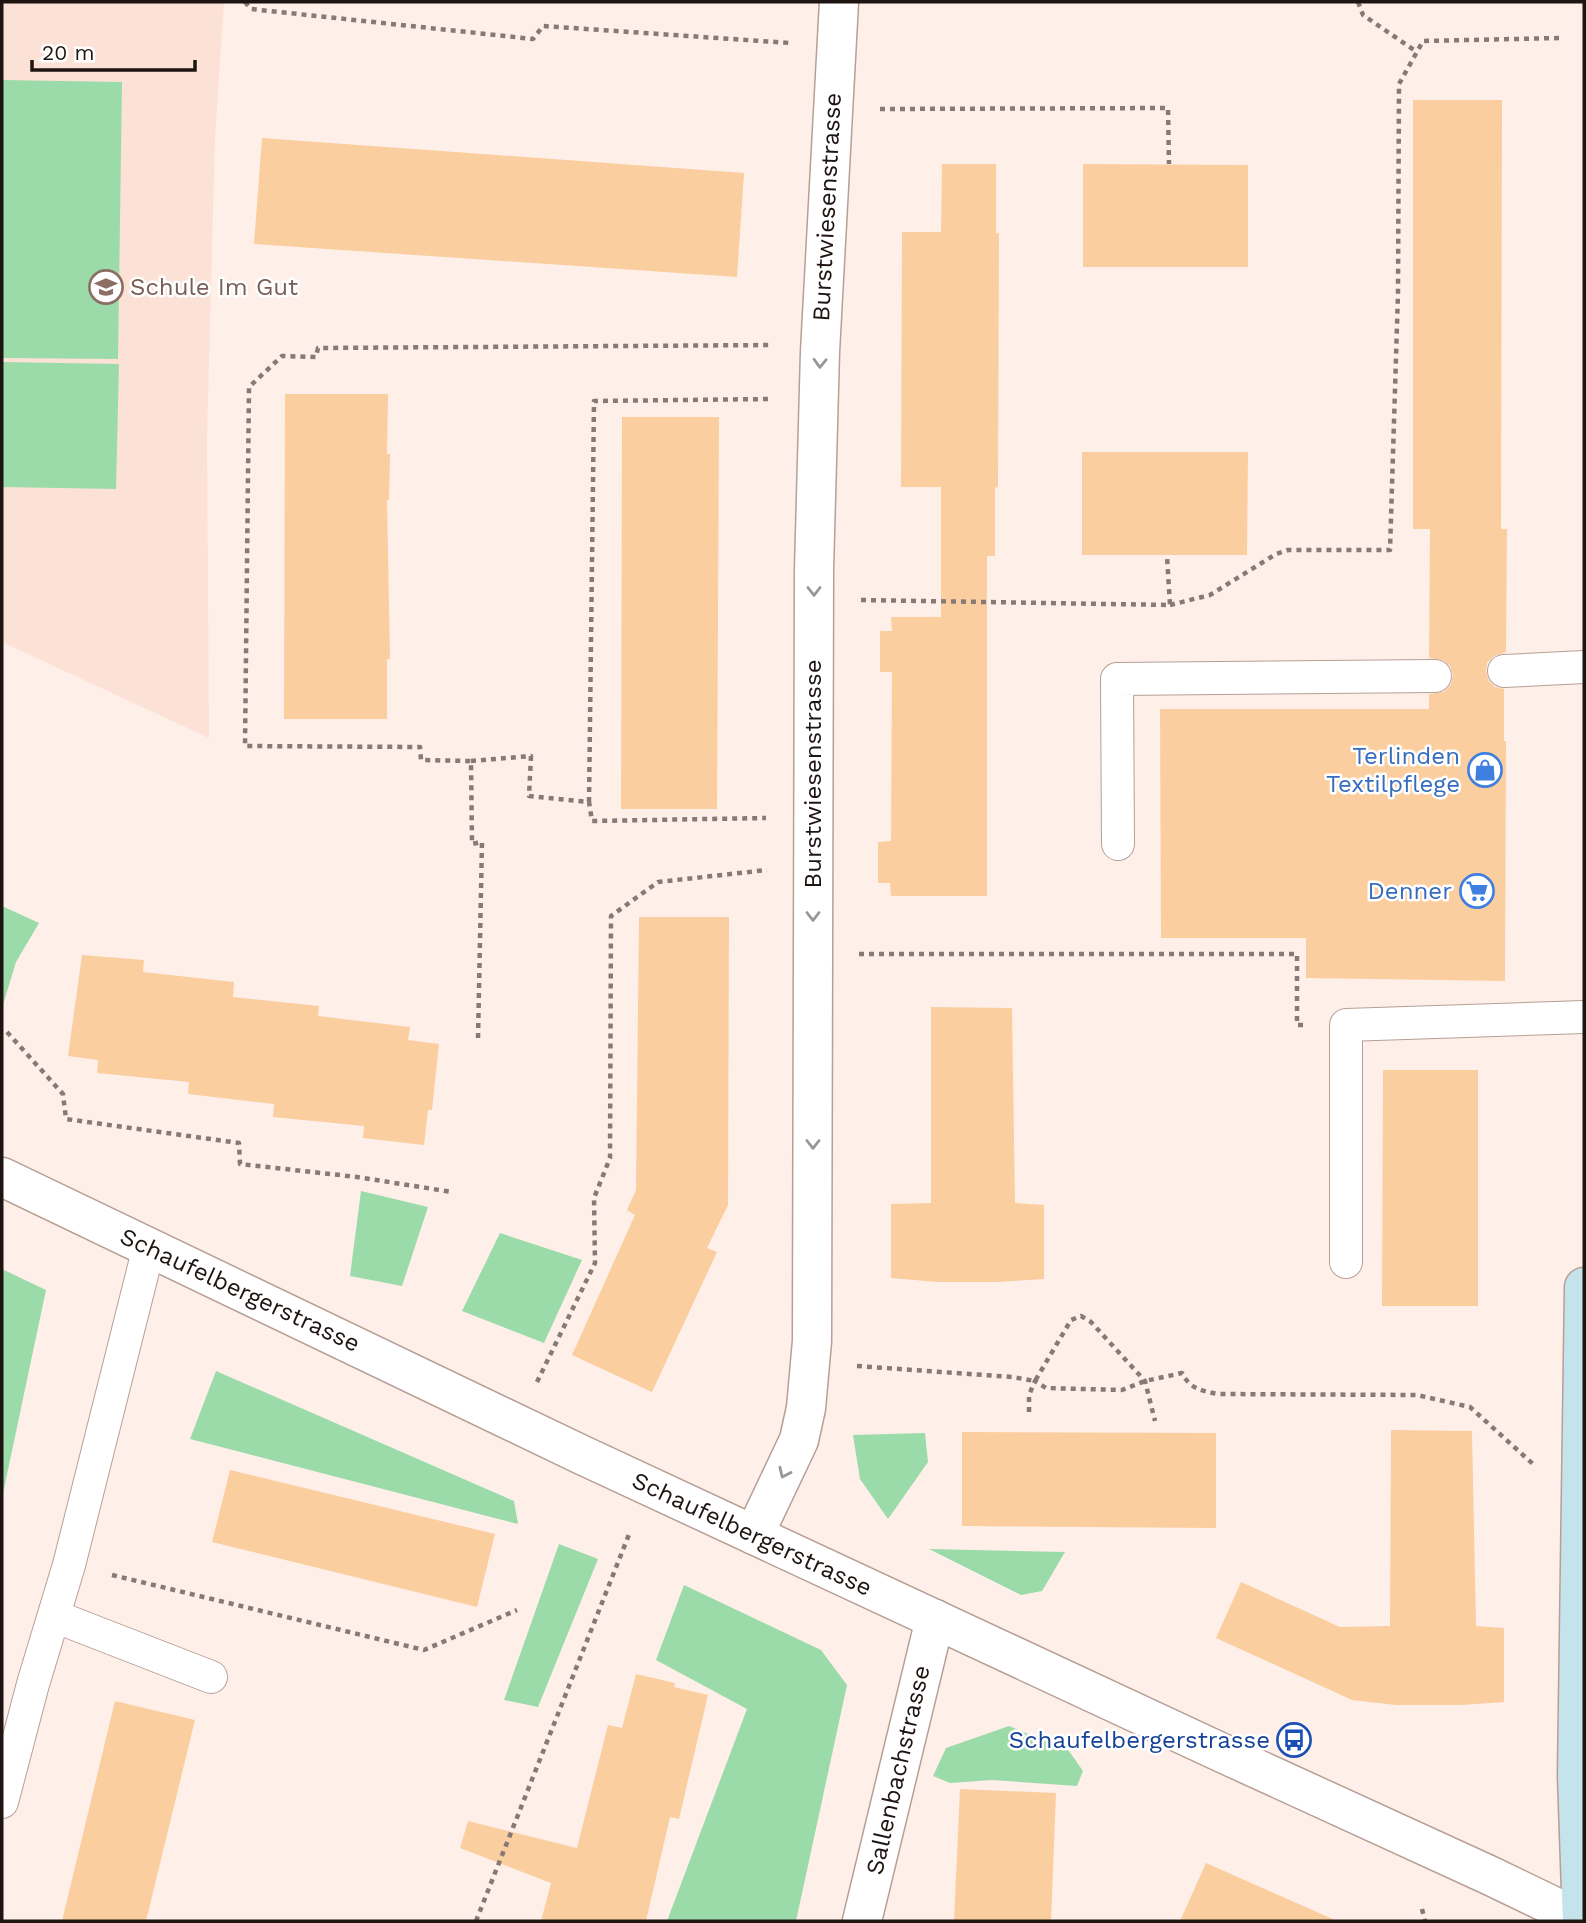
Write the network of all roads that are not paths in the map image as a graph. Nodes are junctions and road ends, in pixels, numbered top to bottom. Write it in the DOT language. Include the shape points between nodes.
graph roads {
  1 [pos="838,2"];
  2 [pos="1584,667"];
  3 [pos="1504,671"];
  4 [pos="1435,676"];
  5 [pos="1118,845"];
  6 [pos="1584,1017"];
  7 [pos="2,1177"];
  8 [pos="149,1247"];
  9 [pos="1346,1262"];
  10 [pos="1584,1287"];
  11 [pos="754,1535"];
  12 [pos="54,1616"];
  13 [pos="934,1619"];
  14 [pos="211,1677"];
  15 [pos="2,1801"];
  16 [pos="862,1921"];
  17 [pos="1583,1921"];
  1 -- 11 [label="street, Burstwiesenstrasse, one-way" via="814,570 813,1341 799,1440"];
  2 -- 3 [label="lane"];
  4 -- 5 [label="lane" via="1117,679"];
  6 -- 9 [label="lane" via="1346,1025"];
  7 -- 8 [label="street, Schaufelbergerstrasse"];
  8 -- 11 [label="street, Schaufelbergerstrasse"];
  8 -- 12 [label="lane"];
  10 -- 17 [label="main road" via="1577,1776"];
  11 -- 13 [label="street, Schaufelbergerstrasse"];
  12 -- 14 [label="lane"];
  12 -- 15 [label="lane"];
  13 -- 16 [label="street, Sallenbachstrasse"];
  13 -- 17 [label="street, Schaufelbergerstrasse"];
}
